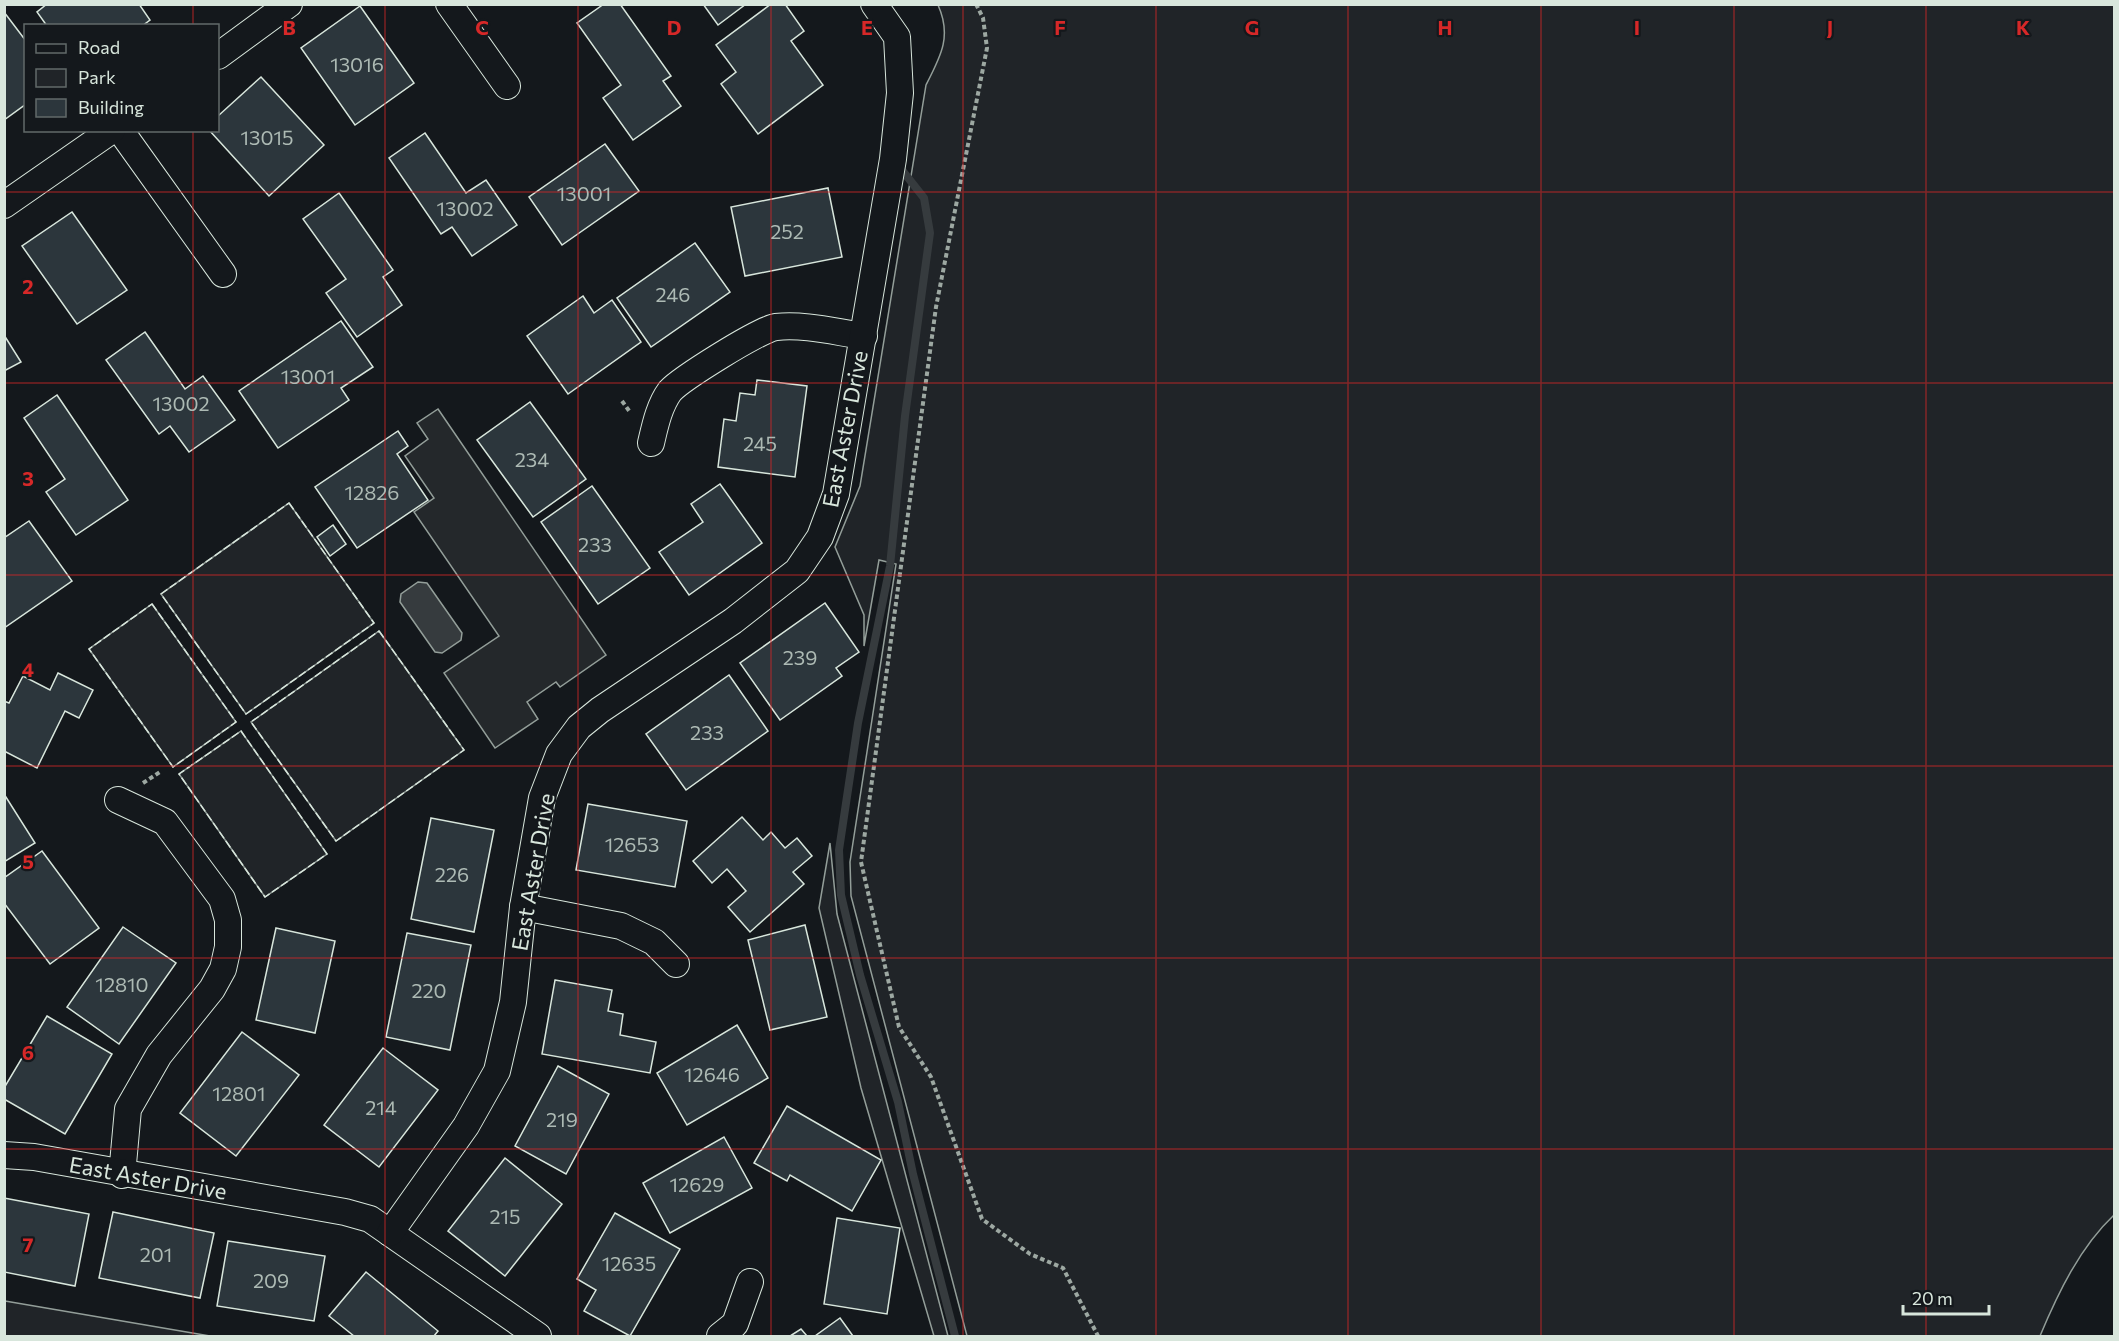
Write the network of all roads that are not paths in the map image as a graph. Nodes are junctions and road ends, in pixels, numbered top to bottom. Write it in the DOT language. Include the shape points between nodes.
graph roads {
  1 [pos="289,4"];
  2 [pos="449,4"];
  3 [pos="874,4"];
  4 [pos="219,55"];
  5 [pos="507,86"];
  6 [pos="109,132"];
  7 [pos="121,132"];
  8 [pos="4,205"];
  9 [pos="223,274"];
  10 [pos="864,336"];
  11 [pos="651,443"];
  12 [pos="118,800"];
  13 [pos="523,907"];
  14 [pos="676,964"];
  15 [pos="4,1155"];
  16 [pos="123,1175"];
  17 [pos="390,1233"];
  18 [pos="750,1282"];
  19 [pos="538,1336"];
  20 [pos="720,1336"];
  1 -- 4 [label="street"];
  2 -- 5 [label="street"];
  3 -- 10 [label="street, East Aster Drive" via="897,37 900,93"];
  6 -- 8 [label="street"];
  7 -- 9 [label="street"];
  10 -- 11 [label="street" via="774,327 740,343 671,391 657,417"];
  10 -- 13 [label="street, East Aster Drive" via="836,494 820,537 797,571 733,621 579,727 559,754 543,798"];
  12 -- 16 [label="street" via="165,822 222,899 228,929 228,947 217,980 159,1055 128,1109"];
  13 -- 14 [label="street" via="621,926 654,942"];
  13 -- 17 [label="street, East Aster Drive" via="513,1002 497,1071 466,1126"];
  15 -- 16 [label="street, East Aster Drive"];
  16 -- 17 [label="street, East Aster Drive" via="345,1212 370,1219"];
  17 -- 19 [label="street"];
  18 -- 20 [label="street" via="735,1324"];
}
